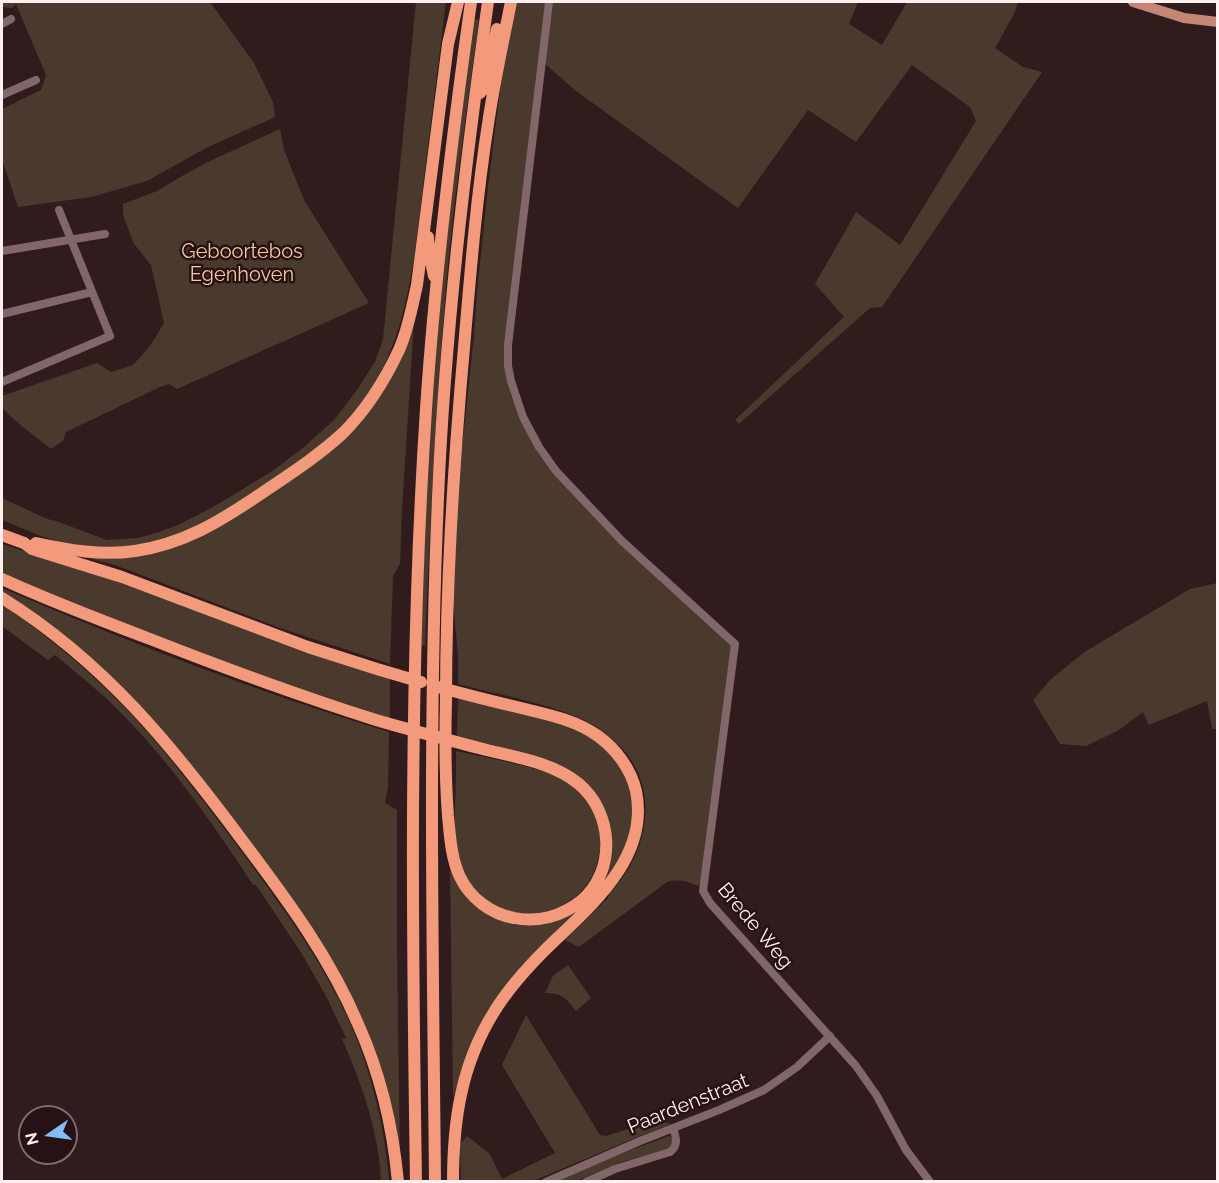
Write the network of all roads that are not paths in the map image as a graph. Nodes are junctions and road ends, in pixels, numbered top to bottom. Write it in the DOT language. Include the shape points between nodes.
graph roads {
  1 [pos="458,2"];
  2 [pos="471,2"];
  3 [pos="488,2"];
  4 [pos="503,2"];
  5 [pos="511,2"];
  6 [pos="549,2"];
  7 [pos="1133,2"];
  8 [pos="11,19"];
  9 [pos="1218,22"];
  10 [pos="2,24"];
  11 [pos="36,80"];
  12 [pos="2,95"];
  13 [pos="474,101"];
  14 [pos="59,210"];
  15 [pos="427,214"];
  16 [pos="105,234"];
  17 [pos="71,240"];
  18 [pos="2,251"];
  19 [pos="436,285"];
  20 [pos="92,292"];
  21 [pos="2,314"];
  22 [pos="2,382"];
  23 [pos="2,536"];
  24 [pos="24,543"];
  25 [pos="2,579"];
  26 [pos="2,598"];
  27 [pos="830,1036"];
  28 [pos="673,1128"];
  29 [pos="398,1182"];
  30 [pos="416,1182"];
  31 [pos="435,1182"];
  32 [pos="453,1182"];
  33 [pos="546,1182"];
  34 [pos="586,1182"];
  35 [pos="930,1182"];
  1 -- 15 [label="highway" via="448,44"];
  2 -- 19 [label="highway"];
  3 -- 13 [label="highway"];
  4 -- 13 [label="highway" via="484,88"];
  5 -- 25 [label="highway" via="488,125 453,474 446,652 445,773 449,830 453,857 468,891 481,904 503,916 538,920 563,913 588,894 602,871 607,833 597,804 588,792 559,771 543,764 482,749 384,722 296,694"];
  6 -- 27 [label="street, Brede Weg" via="508,345 511,381 523,417 556,471 617,536 735,644 703,891"];
  7 -- 9 [label="main road" via="1184,18"];
  8 -- 10 [label="street"];
  11 -- 12 [label="street"];
  13 -- 31 [label="highway" via="449,329 438,496 432,771"];
  14 -- 17 [label="street"];
  15 -- 19 [label="highway"];
  15 -- 24 [label="highway" via="417,285 399,350 367,405 324,449 231,514 173,542 110,553"];
  16 -- 17 [label="street"];
  17 -- 18 [label="street"];
  17 -- 20 [label="street"];
  19 -- 30 [label="highway" via="425,417 415,643 412,874"];
  20 -- 21 [label="street"];
  20 -- 22 [label="street" via="110,336"];
  23 -- 24 [label="highway"];
  24 -- 32 [label="highway" via="377,669 552,715 597,735 629,771 638,813 624,861 601,895 508,991 474,1053 458,1108"];
  26 -- 29 [label="highway" via="66,644 145,718 212,799 300,919 342,988 367,1045 388,1120"];
  27 -- 28 [label="street, Paardenstraat" via="797,1067 764,1090"];
  27 -- 35 [label="street, Brede Weg" via="877,1096 906,1150"];
  28 -- 33 [label="street, Paardenstraat"];
  28 -- 34 [label="street" via="676,1140 670,1152 615,1168"];
}
